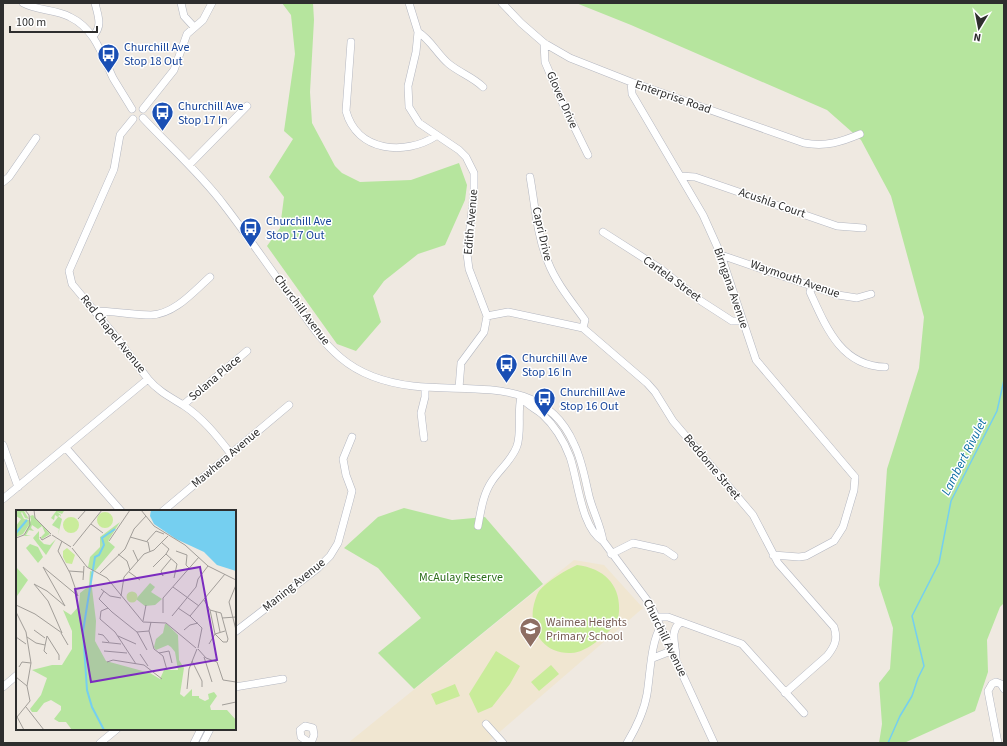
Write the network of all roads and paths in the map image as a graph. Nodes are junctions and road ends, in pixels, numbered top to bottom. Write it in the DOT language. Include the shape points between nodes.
graph roads {
  1 [pos="23,3"];
  2 [pos="95,3"];
  3 [pos="181,3"];
  4 [pos="212,3"];
  5 [pos="409,3"];
  6 [pos="502,3"];
  7 [pos="194,27"];
  8 [pos="418,32"];
  9 [pos="93,36"];
  10 [pos="351,42"];
  11 [pos="544,42"];
  12 [pos="631,82"];
  13 [pos="483,87"];
  14 [pos="247,106"];
  15 [pos="132,109"];
  16 [pos="143,109"];
  17 [pos="143,118"];
  18 [pos="133,119"];
  19 [pos="860,134"];
  20 [pos="436,136"];
  21 [pos="36,138"];
  22 [pos="588,155"];
  23 [pos="188,165"];
  24 [pos="681,176"];
  25 [pos="530,177"];
  26 [pos="3,182"];
  27 [pos="863,228"];
  28 [pos="603,232"];
  29 [pos="721,254"];
  30 [pos="210,277"];
  31 [pos="812,286"];
  32 [pos="870,294"];
  33 [pos="95,311"];
  34 [pos="487,316"];
  35 [pos="742,321"];
  36 [pos="583,328"];
  37 [pos="247,351"];
  38 [pos="885,368"];
  39 [pos="148,379"];
  40 [pos="425,387"];
  41 [pos="458,388"];
  42 [pos="521,396"];
  43 [pos="183,405"];
  44 [pos="289,405"];
  45 [pos="352,437"];
  46 [pos="424,438"];
  47 [pos="3,445"];
  48 [pos="66,448"];
  49 [pos="231,454"];
  50 [pos="18,487"];
  51 [pos="3,499"];
  52 [pos="120,510"];
  53 [pos="164,510"];
  54 [pos="478,526"];
  55 [pos="611,554"];
  56 [pos="773,555"];
  57 [pos="674,556"];
  58 [pos="656,617"];
  59 [pos="681,622"];
  60 [pos="661,627"];
  61 [pos="236,629"];
  62 [pos="671,651"];
  63 [pos="653,658"];
  64 [pos="676,661"];
  65 [pos="16,676"];
  66 [pos="283,679"];
  67 [pos="3,687"];
  68 [pos="236,687"];
  69 [pos="1004,689"];
  70 [pos="785,692"];
  71 [pos="804,713"];
  72 [pos="486,724"];
  73 [pos="116,730"];
  74 [pos="200,730"];
  75 [pos="210,730"];
  76 [pos="100,743"];
  77 [pos="194,743"];
  78 [pos="203,743"];
  79 [pos="503,743"];
  80 [pos="627,743"];
  81 [pos="714,743"];
  82 [pos="998,743"];
  1 -- 9 [label="street" via="71,17"];
  2 -- 9 [label="street" via="100,23"];
  3 -- 7 [label="street" via="184,16"];
  4 -- 7 [label="street" via="203,20"];
  5 -- 8 [label="street, Edith Avenue"];
  6 -- 11 [label="street, Enterprise Road"];
  7 -- 16 [label="street" via="187,34 174,70"];
  8 -- 13 [label="street" via="426,37 447,62"];
  8 -- 20 [label="street, Edith Avenue" via="408,86 408,100 412,113 419,123"];
  9 -- 15 [label="street"];
  10 -- 20 [label="street" via="346,111 347,118 358,133 366,141 386,148 427,142"];
  11 -- 12 [label="street, Enterprise Road" via="570,58"];
  11 -- 22 [label="street, Glover Drive" via="545,62 562,104"];
  12 -- 19 [label="street, Enterprise Road" via="804,143 835,144"];
  12 -- 24 [label="street, Birngana Avenue" via="632,94"];
  14 -- 23 [label="street"];
  15 -- 16 [label="street"];
  15 -- 18 [label="street"];
  16 -- 17 [label="street"];
  17 -- 18 [label="street"];
  17 -- 23 [label="street, Churchill Avenue"];
  18 -- 33 [label="street, Red Chapel Avenue" via="120,135 112,174 69,272 72,284"];
  20 -- 34 [label="street, Edith Avenue" via="459,150 466,157 474,173 467,254 469,269"];
  21 -- 26 [label="street"];
  23 -- 40 [label="street, Churchill Avenue" via="224,205 298,308 332,350 366,374 390,382"];
  24 -- 27 [label="street, Acushla Court" via="695,177 837,226"];
  24 -- 29 [label="street, Birngana Avenue"];
  25 -- 36 [label="street, Capri Drive" via="547,262 555,278 585,320"];
  28 -- 35 [label="street, Cartela Street" via="661,269 701,301 732,321"];
  29 -- 31 [label="street, Waymouth Avenue"];
  29 -- 35 [label="street, Birngana Avenue"];
  30 -- 33 [label="street" via="183,301 152,315"];
  31 -- 32 [label="street, Waymouth Avenue" via="849,298 865,297"];
  31 -- 38 [label="street" via="810,292 828,330 847,353 868,366"];
  33 -- 39 [label="street, Red Chapel Avenue"];
  34 -- 36 [label="street, Beddome Street" via="508,312"];
  34 -- 41 [label="street" via="484,332 461,363"];
  35 -- 56 [label="street, Birngana Avenue" via="761,367 855,477 854,490 843,527 834,541 806,556"];
  36 -- 56 [label="street, Beddome Street" via="655,392 673,421 752,515"];
  37 -- 43 [label="street, Solana Place"];
  39 -- 43 [label="street" via="162,392"];
  39 -- 48 [label="street, Red Chapel Avenue"];
  40 -- 41 [label="street, Churchill Avenue"];
  40 -- 46 [label="street" via="426,397 421,413"];
  41 -- 42 [label="street, Churchill Avenue" via="495,389"];
  42 -- 54 [label="street" via="518,444 484,497"];
  42 -- 55 [label="street, Churchill Avenue" via="538,401 568,432 578,454 603,541"];
  43 -- 49 [label="street" via="202,420"];
  44 -- 49 [label="street, Mawhera Avenue"];
  45 -- 61 [label="street, Maning Avenue" via="343,459 352,491 338,543 318,568"];
  47 -- 50 [label="street"];
  48 -- 50 [label="street, Red Chapel Avenue"];
  48 -- 52 [label="street"];
  49 -- 53 [label="street, Mawhera Avenue"];
  50 -- 51 [label="street, Red Chapel Avenue"];
  55 -- 57 [label="street" via="633,543 665,550"];
  55 -- 58 [label="street, Churchill Avenue" via="647,600"];
  56 -- 70 [label="street, Beddome Street" via="834,627 836,634 833,649 827,656"];
  58 -- 59 [label="street" via="668,617"];
  58 -- 60 [label="street, Churchill Avenue"];
  59 -- 64 [label="street" via="673,633 677,648"];
  59 -- 70 [label="street" via="742,644"];
  60 -- 62 [label="street, Churchill Avenue"];
  60 -- 63 [label="street" via="655,639"];
  62 -- 63 [label="street"];
  62 -- 64 [label="street, Churchill Avenue"];
  63 -- 80 [label="street" via="642,713"];
  64 -- 81 [label="street, Churchill Avenue"];
  65 -- 67 [label="street"];
  66 -- 68 [label="street"];
  69 -- 82 [label="street" via="996,682 988,691"];
  70 -- 71 [label="street"];
  72 -- 79 [label="street"];
  73 -- 76 [label="street"];
  74 -- 77 [label="street"];
  75 -- 78 [label="street"];
}
